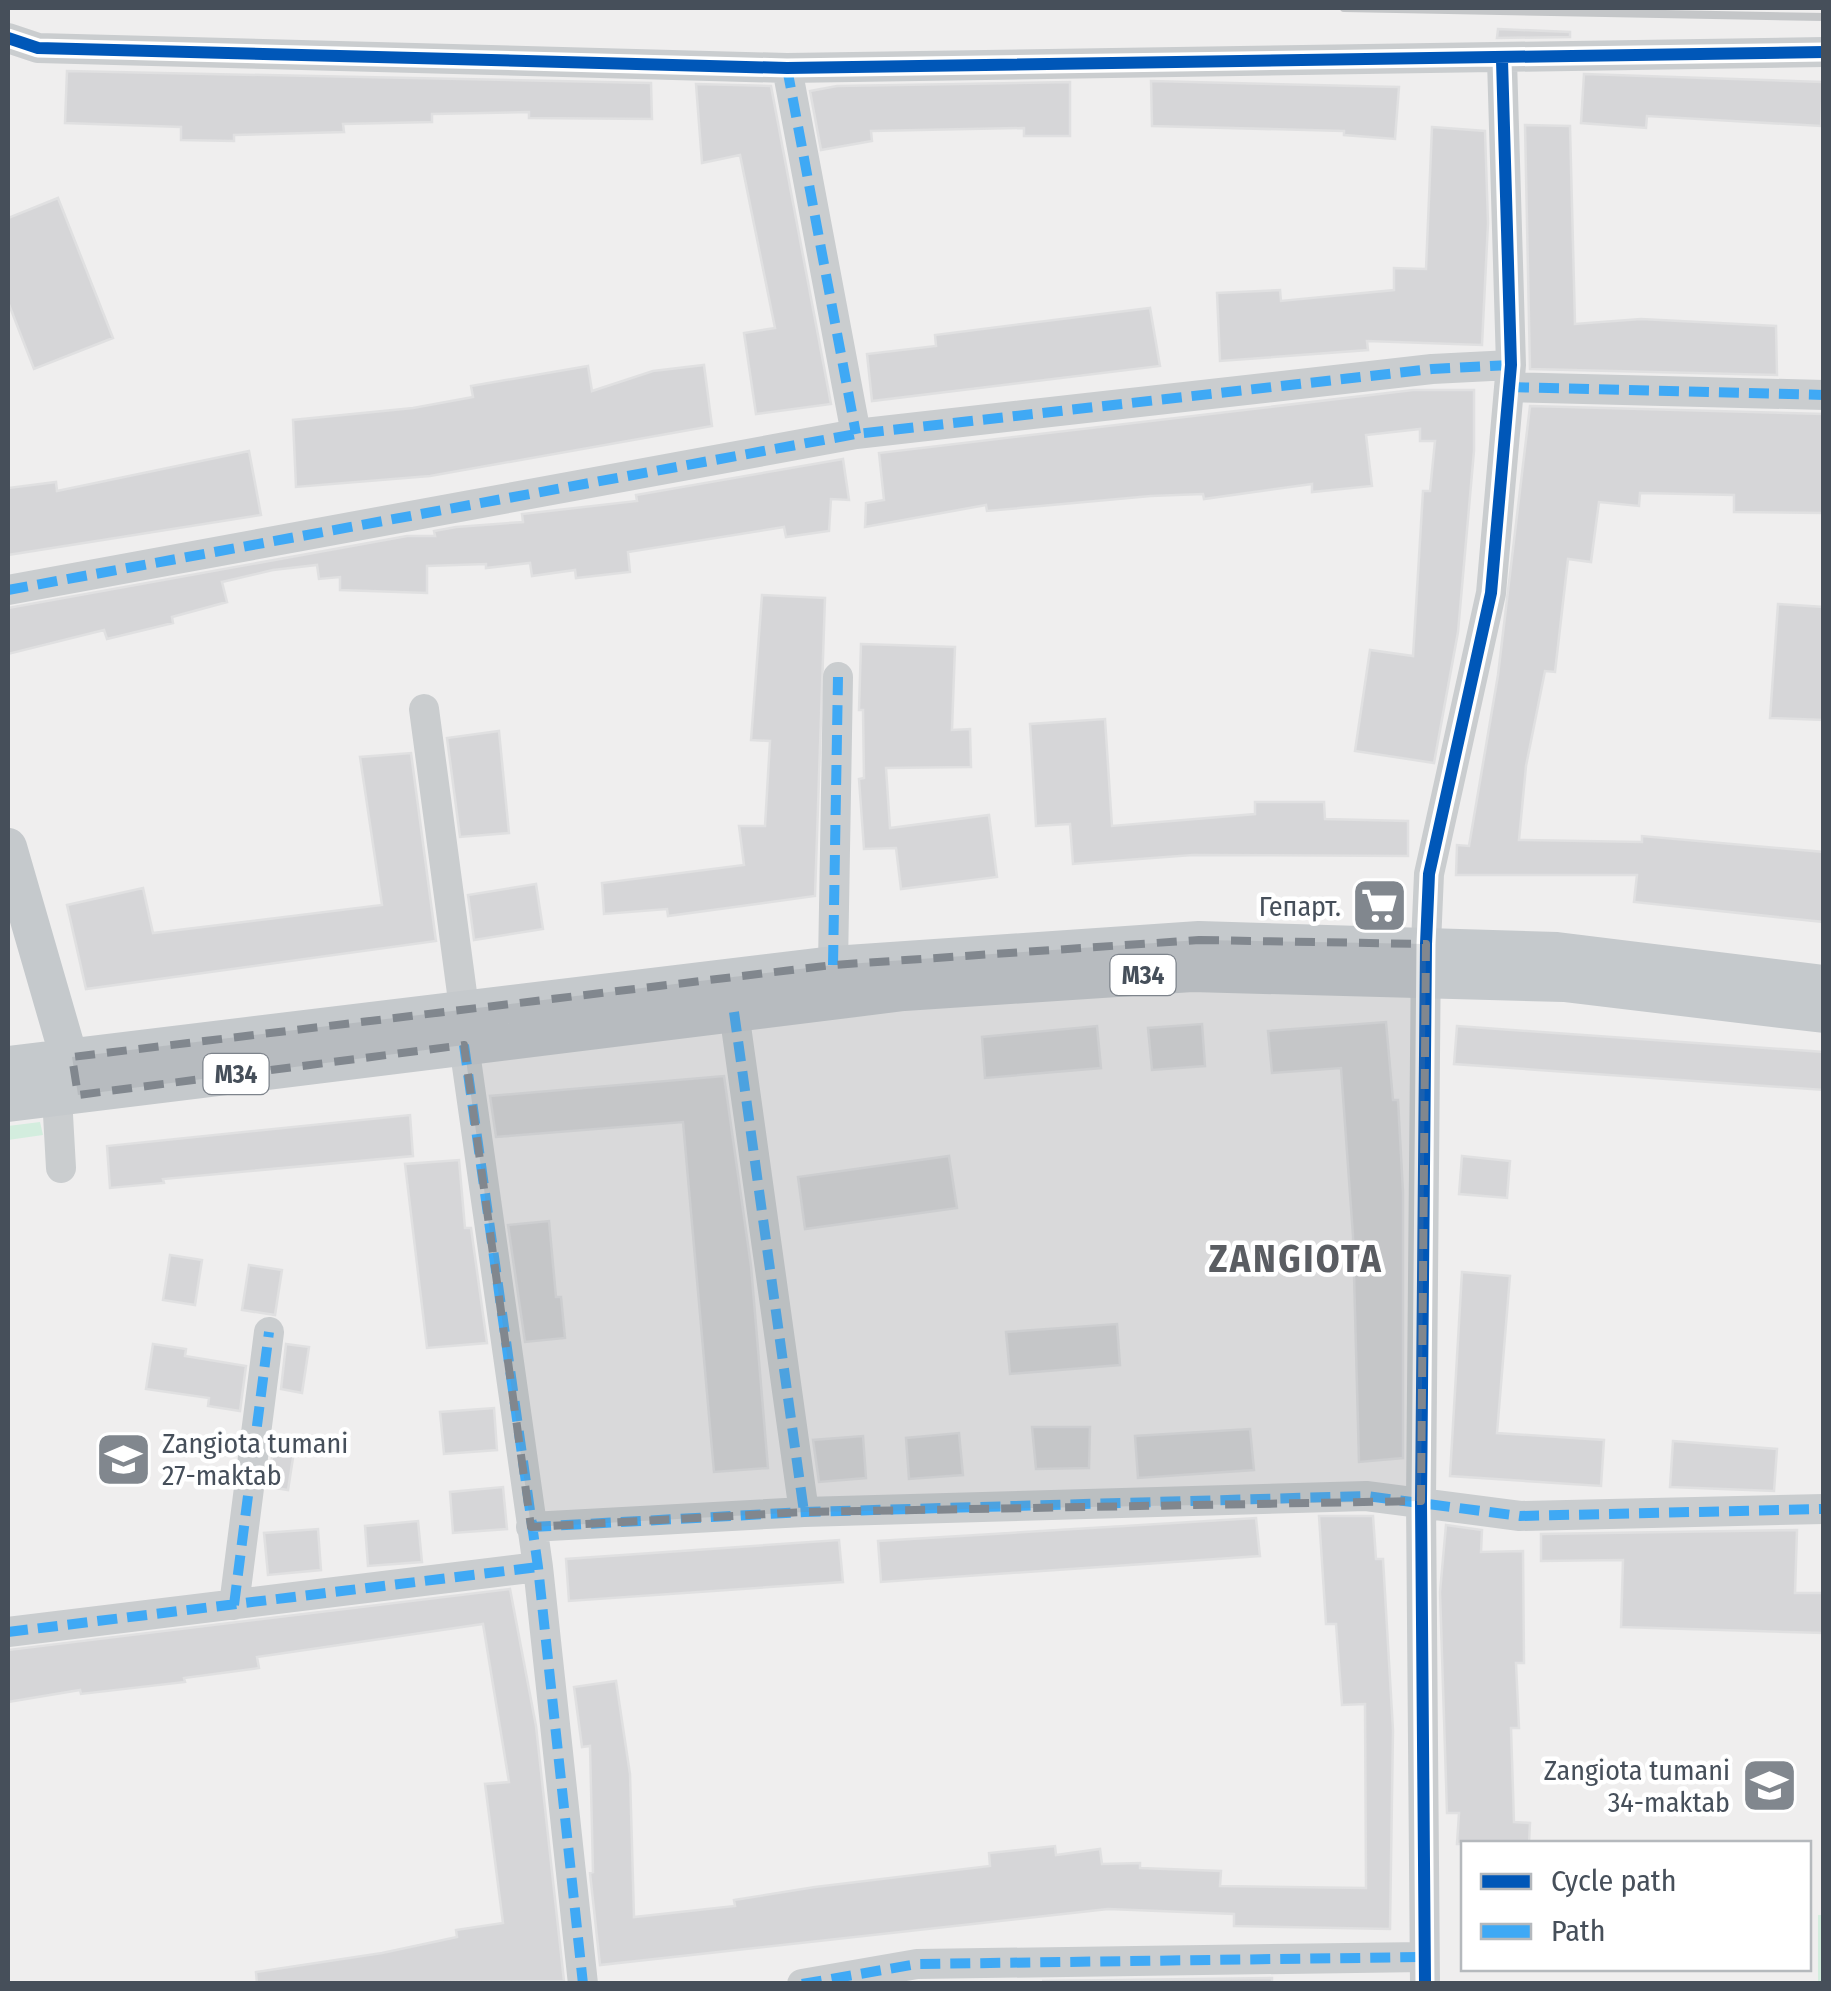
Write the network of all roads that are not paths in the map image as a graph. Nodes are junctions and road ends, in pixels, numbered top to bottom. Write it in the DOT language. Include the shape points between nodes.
graph roads {
  1 [pos="8,38"];
  2 [pos="1824,52"];
  3 [pos="1502,60"];
  4 [pos="786,68"];
  5 [pos="1510,376"];
  6 [pos="1824,395"];
  7 [pos="856,434"];
  8 [pos="8,590"];
  9 [pos="838,678"];
  10 [pos="424,709"];
  11 [pos="8,847"];
  12 [pos="1426,960"];
  13 [pos="832,965"];
  14 [pos="1824,984"];
  15 [pos="734,1012"];
  16 [pos="1824,1014"];
  17 [pos="464,1026"];
  18 [pos="72,1057"];
  19 [pos="8,1064"];
  20 [pos="68,1096"];
  21 [pos="8,1103"];
  22 [pos="61,1168"];
  23 [pos="270,1332"];
  24 [pos="1421,1501"];
  25 [pos="1824,1508"];
  26 [pos="804,1512"];
  27 [pos="531,1527"];
  28 [pos="538,1567"];
  29 [pos="234,1605"];
  30 [pos="8,1632"];
  31 [pos="1424,1970"];
  32 [pos="583,1984"];
  33 [pos="802,1984"];
  1 -- 4 [label="street" via="38,48"];
  2 -- 3 [label="street"];
  3 -- 4 [label="street"];
  3 -- 5 [label="street"];
  4 -- 7 [label="street"];
  5 -- 6 [label="street"];
  5 -- 7 [label="street" via="1432,368"];
  5 -- 12 [label="street" via="1491,594 1429,874"];
  7 -- 8 [label="street"];
  9 -- 13 [label="street"];
  10 -- 17 [label="street"];
  11 -- 18 [label="main road"];
  12 -- 13 [label="main road, M34" via="1199,940"];
  12 -- 14 [label="main road, M34" via="1557,951"];
  12 -- 15 [label="main road, M34" via="904,992"];
  12 -- 16 [label="main road, M34"];
  12 -- 24 [label="street"];
  13 -- 17 [label="main road, M34"];
  15 -- 17 [label="main road, M34"];
  15 -- 26 [label="street"];
  17 -- 18 [label="main road, M34"];
  17 -- 20 [label="main road, M34"];
  17 -- 27 [label="street"];
  18 -- 19 [label="main road, M34"];
  18 -- 20 [label="main road"];
  20 -- 21 [label="main road, M34"];
  20 -- 22 [label="street"];
  23 -- 29 [label="street"];
  24 -- 25 [label="street" via="1520,1516"];
  24 -- 26 [label="street" via="1366,1496"];
  24 -- 31 [label="street"];
  26 -- 27 [label="street"];
  27 -- 28 [label="street"];
  28 -- 29 [label="street"];
  28 -- 32 [label="street"];
  29 -- 30 [label="street"];
  31 -- 33 [label="street" via="918,1964"];
}
